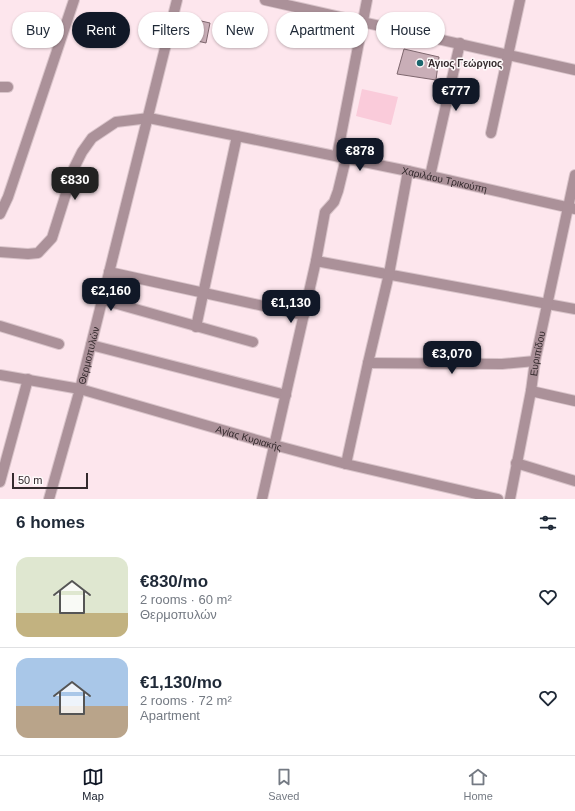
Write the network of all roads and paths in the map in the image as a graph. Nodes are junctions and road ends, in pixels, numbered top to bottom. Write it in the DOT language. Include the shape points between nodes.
graph roads {
  1 [pos="74,0"];
  2 [pos="177,0"];
  3 [pos="265,0"];
  4 [pos="366,0"];
  5 [pos="520,0"];
  6 [pos="318,12"];
  7 [pos="364,12"];
  8 [pos="368,23"];
  9 [pos="460,43"];
  10 [pos="358,48"];
  11 [pos="508,54"];
  12 [pos="575,70"];
  13 [pos="149,118"];
  14 [pos="491,133"];
  15 [pos="237,136"];
  16 [pos="342,157"];
  17 [pos="408,171"];
  18 [pos="575,175"];
  19 [pos="430,176"];
  20 [pos="572,209"];
  21 [pos="0,214"];
  22 [pos="0,252"];
  23 [pos="316,261"];
  24 [pos="109,272"];
  25 [pos="390,274"];
  26 [pos="203,294"];
  27 [pos="103,300"];
  28 [pos="546,303"];
  29 [pos="575,309"];
  30 [pos="304,315"];
  31 [pos="0,326"];
  32 [pos="196,326"];
  33 [pos="253,342"];
  34 [pos="59,344"];
  35 [pos="91,345"];
  36 [pos="535,361"];
  37 [pos="368,363"];
  38 [pos="0,375"];
  39 [pos="28,379"];
  40 [pos="80,390"];
  41 [pos="531,391"];
  42 [pos="286,396"];
  43 [pos="575,400"];
  44 [pos="274,445"];
  45 [pos="516,463"];
  46 [pos="346,464"];
  47 [pos="575,481"];
  48 [pos="0,482"];
  49 [pos="49,499"];
  50 [pos="262,499"];
  51 [pos="498,499"];
  52 [pos="510,499"];
  1 -- 21 [label="street" via="8,197"];
  2 -- 13 [label="street, Θερμοπυλών"];
  3 -- 6 [label="street"];
  4 -- 7 [label="street"];
  5 -- 11 [label="street"];
  8 -- 9 [label="street"];
  9 -- 11 [label="street"];
  9 -- 19 [label="street"];
  10 -- 16 [label="street"];
  11 -- 12 [label="street"];
  11 -- 14 [label="street"];
  13 -- 15 [label="street, Χαριλάου Τρικούπη"];
  13 -- 22 [label="street, Χαριλάου Τρικούπη" via="116,122 92,138 74,168 52,238 38,253"];
  13 -- 24 [label="street, Θερμοπυλών"];
  15 -- 16 [label="street, Χαριλάου Τρικούπη"];
  15 -- 26 [label="street"];
  16 -- 17 [label="street, Χαριλάου Τρικούπη"];
  16 -- 23 [label="street" via="338,191 334,202 325,212"];
  17 -- 19 [label="street, Χαριλάου Τρικούπη"];
  17 -- 25 [label="street"];
  18 -- 20 [label="street, Ευριπίδου"];
  19 -- 20 [label="street, Χαριλάου Τρικούπη"];
  20 -- 28 [label="street, Ευριπίδου"];
  23 -- 25 [label="street"];
  23 -- 30 [label="street"];
  24 -- 26 [label="street"];
  24 -- 27 [label="street, Θερμοπυλών"];
  25 -- 28 [label="street"];
  25 -- 37 [label="street"];
  26 -- 30 [label="street"];
  26 -- 32 [label="street"];
  27 -- 32 [label="street"];
  27 -- 35 [label="street, Θερμοπυλών"];
  28 -- 29 [label="street"];
  28 -- 36 [label="street, Ευριπίδου"];
  30 -- 42 [label="street"];
  31 -- 34 [label="street"];
  32 -- 33 [label="street"];
  35 -- 40 [label="street, Θερμοπυλών"];
  35 -- 42 [label="street"];
  36 -- 37 [label="street" via="502,364"];
  36 -- 41 [label="street, Ευριπίδου"];
  37 -- 46 [label="street"];
  38 -- 39 [label="street, Αγίας Κυριακής"];
  39 -- 40 [label="street, Αγίας Κυριακής"];
  39 -- 48 [label="street"];
  40 -- 44 [label="street, Αγίας Κυριακής"];
  40 -- 49 [label="street, Θερμοπυλών"];
  41 -- 43 [label="street"];
  41 -- 45 [label="street, Ευριπίδου"];
  42 -- 44 [label="street"];
  44 -- 46 [label="street, Αγίας Κυριακής"];
  44 -- 50 [label="street"];
  45 -- 47 [label="street"];
  45 -- 52 [label="street, Ευριπίδου"];
  46 -- 51 [label="street, Αγίας Κυριακής"];
}
